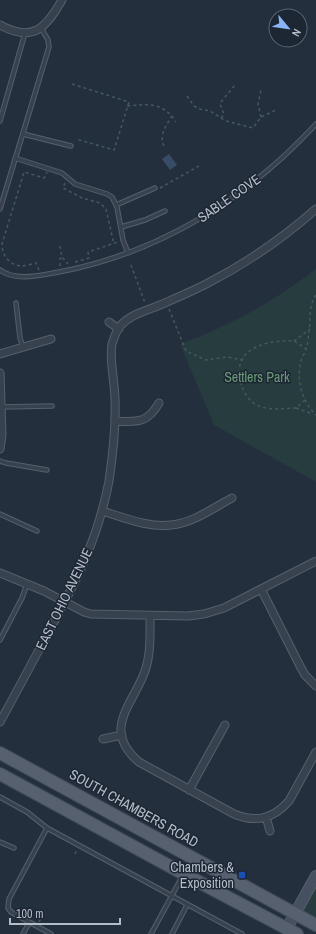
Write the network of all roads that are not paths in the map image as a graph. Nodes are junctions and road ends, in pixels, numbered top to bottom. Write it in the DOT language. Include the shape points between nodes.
graph roads {
  1 [pos="62,0"];
  2 [pos="0,25"];
  3 [pos="41,28"];
  4 [pos="25,33"];
  5 [pos="0,121"];
  6 [pos="316,124"];
  7 [pos="22,134"];
  8 [pos="71,146"];
  9 [pos="15,158"];
  10 [pos="155,188"];
  11 [pos="116,205"];
  12 [pos="0,209"];
  13 [pos="316,209"];
  14 [pos="165,211"];
  15 [pos="121,227"];
  16 [pos="128,253"];
  17 [pos="0,270"];
  18 [pos="16,303"];
  19 [pos="109,322"];
  20 [pos="119,328"];
  21 [pos="51,339"];
  22 [pos="23,347"];
  23 [pos="0,354"];
  24 [pos="0,373"];
  25 [pos="159,403"];
  26 [pos="52,406"];
  27 [pos="1,407"];
  28 [pos="115,421"];
  29 [pos="0,448"];
  30 [pos="0,461"];
  31 [pos="47,470"];
  32 [pos="232,498"];
  33 [pos="102,512"];
  34 [pos="0,514"];
  35 [pos="37,531"];
  36 [pos="316,561"];
  37 [pos="0,573"];
  38 [pos="27,584"];
  39 [pos="261,589"];
  40 [pos="65,602"];
  41 [pos="150,616"];
  42 [pos="0,640"];
  43 [pos="316,686"];
  44 [pos="0,722"];
  45 [pos="225,725"];
  46 [pos="122,735"];
  47 [pos="103,739"];
  48 [pos="316,752"];
  49 [pos="0,753"];
  50 [pos="0,774"];
  51 [pos="189,790"];
  52 [pos="0,797"];
  53 [pos="266,817"];
  54 [pos="47,828"];
  55 [pos="270,830"];
  56 [pos="0,842"];
  57 [pos="14,848"];
  58 [pos="184,874"];
  59 [pos="316,876"];
  60 [pos="172,896"];
  61 [pos="187,905"];
  62 [pos="295,914"];
  63 [pos="29,923"];
  64 [pos="316,925"];
  65 [pos="290,932"];
  66 [pos="23,934"];
  67 [pos="50,934"];
  68 [pos="152,934"];
  69 [pos="172,934"];
  70 [pos="242,934"];
  1 -- 3 [label="street" via="52,17"];
  2 -- 4 [label="street" via="16,33"];
  3 -- 4 [label="street"];
  3 -- 7 [label="lane" via="49,47"];
  4 -- 5 [label="lane"];
  6 -- 16 [label="lane, SABLE COVE" via="278,162 232,199 180,230"];
  7 -- 8 [label="lane"];
  7 -- 9 [label="lane"];
  9 -- 11 [label="lane" via="62,172 75,184 112,197"];
  9 -- 12 [label="lane"];
  10 -- 11 [label="lane"];
  11 -- 15 [label="lane"];
  13 -- 20 [label="street, EAST OHIO AVENUE" via="244,263 208,283 136,314"];
  14 -- 15 [label="lane"];
  15 -- 16 [label="lane"];
  16 -- 17 [label="lane, SABLE COVE" via="83,267 47,274 18,277"];
  18 -- 22 [label="lane"];
  19 -- 20 [label="street"];
  20 -- 28 [label="street, EAST OHIO AVENUE" via="112,345"];
  21 -- 22 [label="street"];
  22 -- 23 [label="street"];
  24 -- 27 [label="street"];
  25 -- 28 [label="street" via="152,415 146,419 135,422"];
  26 -- 27 [label="lane"];
  27 -- 29 [label="street"];
  28 -- 33 [label="street, EAST OHIO AVENUE" via="112,462"];
  30 -- 31 [label="lane"];
  32 -- 33 [label="street" via="191,520 171,525 156,525"];
  33 -- 40 [label="street, EAST OHIO AVENUE" via="86,558"];
  34 -- 35 [label="lane"];
  36 -- 39 [label="street"];
  37 -- 38 [label="street"];
  38 -- 40 [label="street"];
  38 -- 42 [label="lane"];
  39 -- 41 [label="street" via="224,608 204,614"];
  39 -- 43 [label="street" via="305,675"];
  40 -- 41 [label="street" via="91,614"];
  40 -- 44 [label="street, EAST OHIO AVENUE"];
  41 -- 46 [label="street" via="148,656 141,681 122,718"];
  45 -- 51 [label="street"];
  46 -- 47 [label="street"];
  46 -- 51 [label="street" via="127,750 139,762"];
  48 -- 53 [label="street" via="289,801 278,812"];
  49 -- 62 [label="main road, SOUTH CHAMBERS ROAD"];
  50 -- 58 [label="main road"];
  51 -- 53 [label="street" via="242,817"];
  52 -- 54 [label="lane" via="27,812"];
  53 -- 55 [label="street"];
  54 -- 60 [label="lane"];
  54 -- 63 [label="lane" via="8,903 11,912"];
  56 -- 57 [label="lane"];
  58 -- 60 [label="lane"];
  58 -- 65 [label="main road"];
  59 -- 62 [label="street"];
  60 -- 61 [label="lane"];
  60 -- 68 [label="lane"];
  61 -- 69 [label="lane"];
  61 -- 70 [label="lane"];
  62 -- 64 [label="main road, SOUTH CHAMBERS ROAD"];
  62 -- 65 [label="street"];
  63 -- 66 [label="lane"];
  63 -- 67 [label="lane"];
}
